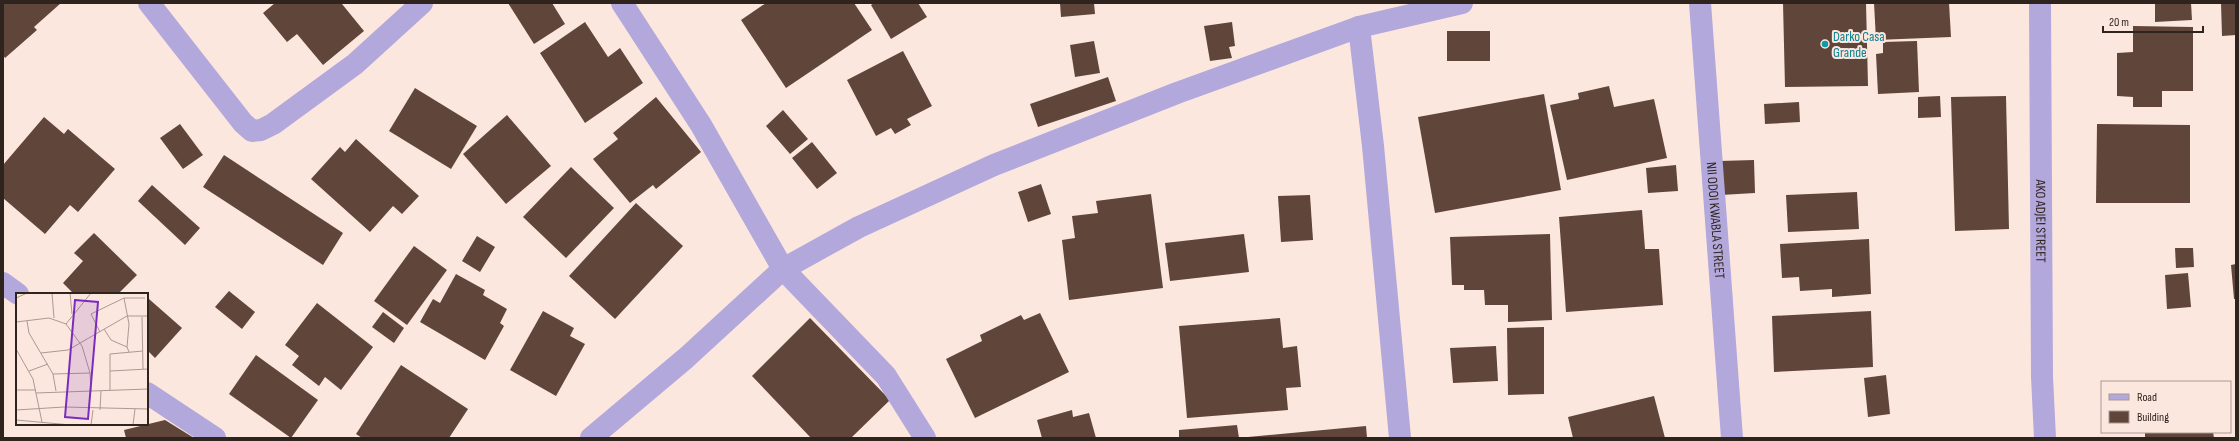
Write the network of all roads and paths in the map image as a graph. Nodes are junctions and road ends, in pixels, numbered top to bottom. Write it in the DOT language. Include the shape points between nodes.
graph roads {
  1 [pos="149,3"];
  2 [pos="422,3"];
  3 [pos="622,3"];
  4 [pos="1462,3"];
  5 [pos="1700,3"];
  6 [pos="2040,3"];
  7 [pos="1359,27"];
  8 [pos="783,269"];
  9 [pos="3,283"];
  10 [pos="17,293"];
  11 [pos="148,393"];
  12 [pos="215,438"];
  13 [pos="591,438"];
  14 [pos="925,438"];
  15 [pos="1400,438"];
  16 [pos="1732,438"];
  17 [pos="2045,438"];
  1 -- 2 [label="street" via="252,131 273,124 355,64"];
  3 -- 8 [label="street" via="702,125"];
  4 -- 7 [label="street"];
  5 -- 16 [label="street, NII ODOI KWABLA STREET"];
  6 -- 17 [label="street, AKO ADJEI STREET" via="2042,377"];
  7 -- 8 [label="street" via="1177,92 994,165 859,227"];
  7 -- 15 [label="street" via="1374,154"];
  8 -- 13 [label="street" via="686,358"];
  8 -- 14 [label="street" via="886,376"];
  9 -- 10 [label="street"];
  11 -- 12 [label="street"];
}
